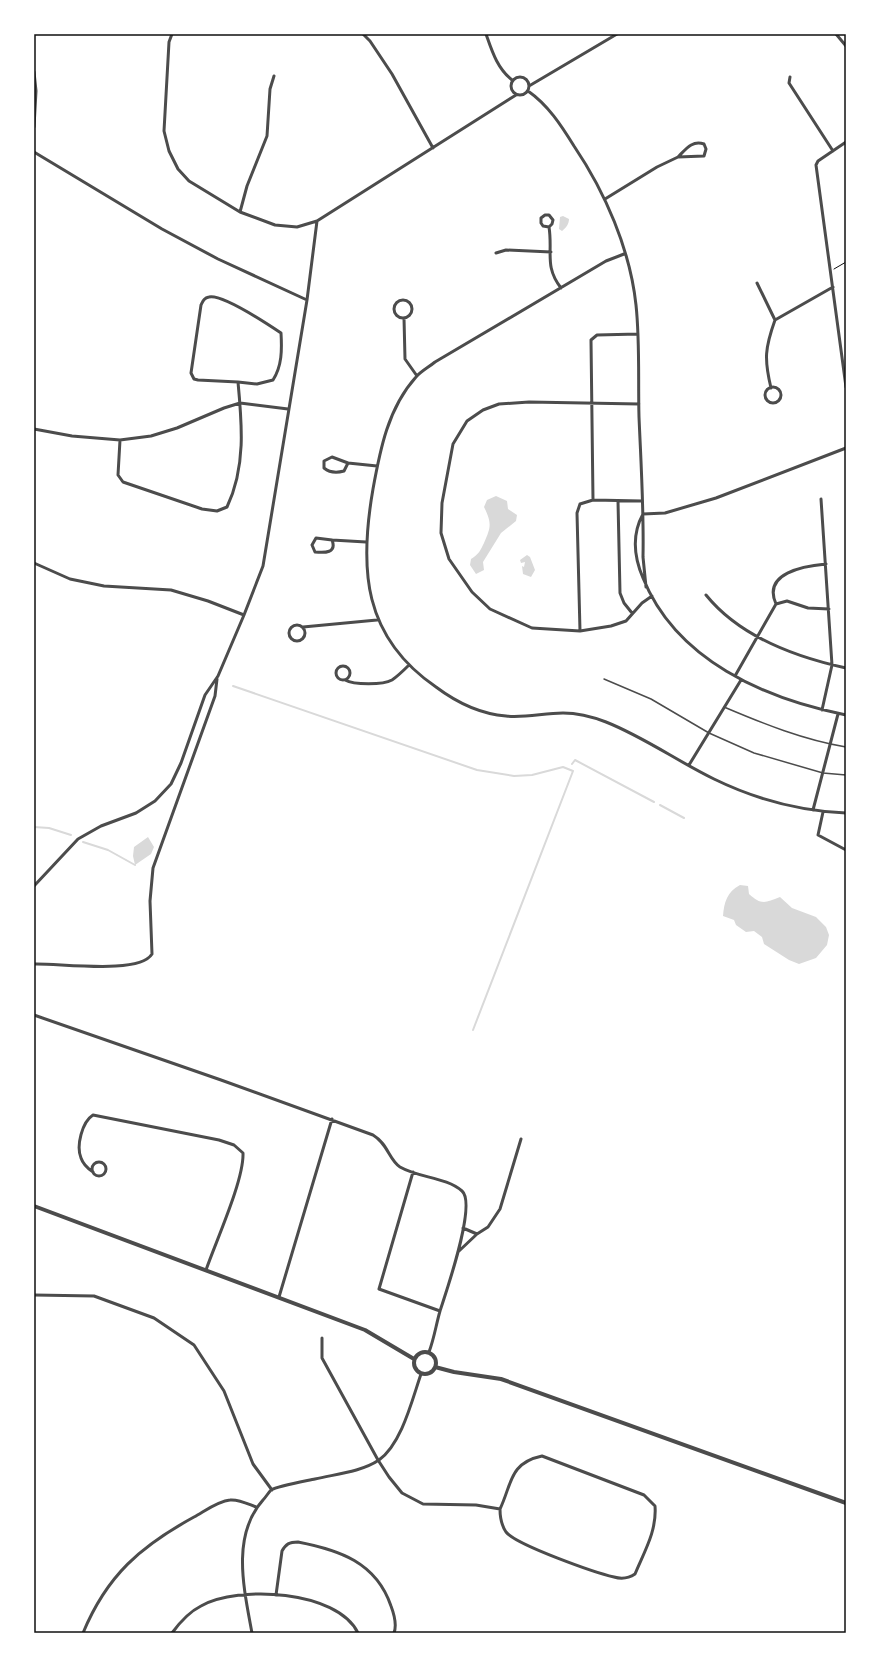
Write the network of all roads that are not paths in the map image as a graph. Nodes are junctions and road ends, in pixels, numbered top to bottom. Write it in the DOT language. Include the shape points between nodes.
graph roads {
  1 [pos="172,34"];
  2 [pos="363,34"];
  3 [pos="486,34"];
  4 [pos="617,34"];
  5 [pos="836,34"];
  6 [pos="846,46"];
  7 [pos="34,72"];
  8 [pos="274,76"];
  9 [pos="790,77"];
  10 [pos="512,80"];
  11 [pos="529,86"];
  12 [pos="528,91"];
  13 [pos="516,95"];
  14 [pos="34,127"];
  15 [pos="846,142"];
  16 [pos="433,148"];
  17 [pos="832,151"];
  18 [pos="34,152"];
  19 [pos="678,157"];
  20 [pos="605,199"];
  21 [pos="240,212"];
  22 [pos="317,221"];
  23 [pos="549,227"];
  24 [pos="551,252"];
  25 [pos="496,253"];
  26 [pos="624,254"];
  27 [pos="757,283"];
  28 [pos="833,287"];
  29 [pos="561,288"];
  30 [pos="307,300"];
  31 [pos="404,318"];
  32 [pos="775,320"];
  33 [pos="638,334"];
  34 [pos="416,376"];
  35 [pos="238,382"];
  36 [pos="846,387"];
  37 [pos="771,388"];
  38 [pos="240,403"];
  39 [pos="592,403"];
  40 [pos="639,404"];
  41 [pos="288,409"];
  42 [pos="34,428"];
  43 [pos="120,440"];
  44 [pos="846,448"];
  45 [pos="348,462"];
  46 [pos="378,466"];
  47 [pos="821,499"];
  48 [pos="593,500"];
  49 [pos="618,501"];
  50 [pos="642,501"];
  51 [pos="643,514"];
  52 [pos="332,540"];
  53 [pos="366,542"];
  54 [pos="34,563"];
  55 [pos="826,564"];
  56 [pos="646,587"];
  57 [pos="706,595"];
  58 [pos="652,596"];
  59 [pos="776,604"];
  60 [pos="829,609"];
  61 [pos="632,613"];
  62 [pos="244,615"];
  63 [pos="377,620"];
  64 [pos="303,627"];
  65 [pos="580,631"];
  66 [pos="758,637"];
  67 [pos="409,665"];
  68 [pos="832,665"];
  69 [pos="846,668"];
  70 [pos="218,676"];
  71 [pos="735,676"];
  72 [pos="604,679"];
  73 [pos="346,680"];
  74 [pos="741,680"];
  75 [pos="724,707"];
  76 [pos="822,710"];
  77 [pos="838,714"];
  78 [pos="846,715"];
  79 [pos="709,733"];
  80 [pos="830,744"];
  81 [pos="846,747"];
  82 [pos="689,765"];
  83 [pos="823,773"];
  84 [pos="846,775"];
  85 [pos="813,810"];
  86 [pos="824,812"];
  87 [pos="846,812"];
  88 [pos="846,850"];
  89 [pos="34,886"];
  90 [pos="34,964"];
  91 [pos="34,1015"];
  92 [pos="332,1120"];
  93 [pos="521,1139"];
  94 [pos="93,1172"];
  95 [pos="413,1172"];
  96 [pos="34,1206"];
  97 [pos="463,1228"];
  98 [pos="477,1234"];
  99 [pos="459,1251"];
  100 [pos="206,1270"];
  101 [pos="34,1294"];
  102 [pos="279,1297"];
  103 [pos="440,1311"];
  104 [pos="322,1338"];
  105 [pos="429,1352"];
  106 [pos="414,1359"];
  107 [pos="435,1367"];
  108 [pos="421,1374"];
  109 [pos="378,1460"];
  110 [pos="272,1490"];
  111 [pos="846,1503"];
  112 [pos="256,1507"];
  113 [pos="500,1509"];
  114 [pos="244,1594"];
  115 [pos="276,1595"];
  116 [pos="83,1633"];
  117 [pos="172,1633"];
  118 [pos="252,1633"];
  119 [pos="358,1633"];
  120 [pos="394,1633"];
  1 -- 21 [label="street" via="169,42 164,131 170,151 178,169 189,181"];
  2 -- 16 [label="street" via="370,40 392,74"];
  3 -- 10 [label="street" via="497,63 504,74"];
  4 -- 11 [label="street"];
  5 -- 6 [label="street"];
  7 -- 14 [label="street"];
  8 -- 21 [label="street" via="270,89 267,136 247,186"];
  9 -- 17 [label="street" via="789,83"];
  10 -- 11 [label="street" via="521,77 527,80"];
  10 -- 13 [label="street" via="510,88"];
  11 -- 12 [label="street"];
  12 -- 13 [label="street" via="521,96"];
  12 -- 20 [label="street" via="546,105 580,155"];
  13 -- 16 [label="street"];
  15 -- 17 [label="street"];
  16 -- 22 [label="street"];
  17 -- 28 [label="street" via="818,161 816,166"];
  18 -- 30 [label="street" via="218,259"];
  19 -- 19 [label="street" via="704,156 706,149 704,144 698,142 689,146"];
  19 -- 20 [label="street"];
  20 -- 26 [label="street"];
  21 -- 22 [label="street" via="275,225 297,227"];
  22 -- 30 [label="street"];
  23 -- 23 [label="street" via="553,220 551,216 545,215 540,223"];
  23 -- 24 [label="street"];
  24 -- 25 [label="street" via="506,250"];
  24 -- 29 [label="street" via="549,264 553,278"];
  26 -- 29 [label="street" via="606,261"];
  26 -- 33 [label="street" via="635,300"];
  27 -- 32 [label="street"];
  28 -- 32 [label="street"];
  28 -- 36 [label="street"];
  29 -- 34 [label="street" via="435,362"];
  30 -- 41 [label="street"];
  31 -- 31 [label="street" via="411,314 412,308 408,301 402,300 396,303 394,309 398,317"];
  31 -- 34 [label="street" via="405,359"];
  32 -- 37 [label="street" via="767,344 767,370"];
  33 -- 39 [label="street" via="597,335 591,340"];
  33 -- 40 [label="street"];
  34 -- 46 [label="street" via="401,396 391,418"];
  35 -- 35 [label="street" via="257,384 273,380 279,370 281,333 228,303 208,297 203,300 201,306 191,377 198,380"];
  35 -- 38 [label="street"];
  37 -- 37 [label="street" via="767,390 766,397 771,402 776,402 781,394 779,389"];
  38 -- 41 [label="street"];
  38 -- 43 [label="street" via="177,428 151,436"];
  38 -- 43 [label="street" via="242,442 233,495 227,507 217,511 202,509 123,482 118,475"];
  39 -- 40 [label="street"];
  39 -- 48 [label="street"];
  39 -- 65 [label="street" via="499,404 483,410 467,421 453,444 442,503 440,533 456,571 472,592 490,609 532,628"];
  40 -- 50 [label="street"];
  41 -- 62 [label="street" via="263,566"];
  42 -- 43 [label="street" via="72,436"];
  44 -- 51 [label="street" via="716,498 665,513"];
  45 -- 45 [label="street" via="330,457 324,461 324,468 338,473 344,471"];
  45 -- 46 [label="street"];
  46 -- 53 [label="street"];
  47 -- 55 [label="street"];
  48 -- 49 [label="street"];
  48 -- 65 [label="street" via="580,504 577,512"];
  49 -- 50 [label="street"];
  49 -- 61 [label="street" via="620,593"];
  50 -- 51 [label="street"];
  51 -- 56 [label="street"];
  51 -- 56 [label="street" via="636,526 635,540 638,566"];
  52 -- 52 [label="street" via="316,538 313,549 315,552 327,553 333,547"];
  52 -- 53 [label="street"];
  53 -- 63 [label="street" via="368,586"];
  54 -- 62 [label="street" via="70,579 104,586 171,590 207,600"];
  55 -- 59 [label="street" via="811,565 780,577 772,594"];
  55 -- 60 [label="street"];
  56 -- 58 [label="street"];
  57 -- 66 [label="street" via="735,622"];
  58 -- 61 [label="street"];
  58 -- 71 [label="street" via="682,637"];
  59 -- 60 [label="street" via="787,601 808,608"];
  59 -- 66 [label="street"];
  60 -- 68 [label="street"];
  61 -- 65 [label="street" via="626,621"];
  62 -- 70 [label="street"];
  63 -- 64 [label="street"];
  63 -- 67 [label="street" via="394,648"];
  64 -- 64 [label="street" via="298,624 290,627 290,638 294,641 302,639 305,635"];
  66 -- 68 [label="street" via="793,653"];
  66 -- 71 [label="street"];
  67 -- 73 [label="street" via="392,680 385,682 352,684"];
  67 -- 82 [label="street" via="450,697 476,710 505,716 563,713 585,716 626,730"];
  68 -- 69 [label="street"];
  68 -- 76 [label="street"];
  70 -- 89 [label="street" via="206,695 171,784 155,801 136,813 101,826 78,839"];
  70 -- 90 [label="street" via="215,696 153,868 150,901 152,954 148,960 118,967"];
  71 -- 74 [label="street"];
  72 -- 79 [label="lane" via="651,699"];
  73 -- 73 [label="street" via="349,677 349,670 341,666 336,671 336,676"];
  74 -- 75 [label="street"];
  74 -- 76 [label="street" via="770,694"];
  75 -- 79 [label="street"];
  75 -- 80 [label="lane" via="775,728"];
  76 -- 77 [label="street"];
  77 -- 78 [label="street"];
  77 -- 80 [label="street"];
  79 -- 82 [label="street"];
  79 -- 83 [label="lane" via="754,754"];
  80 -- 81 [label="lane"];
  80 -- 83 [label="street"];
  82 -- 85 [label="street" via="740,791"];
  83 -- 84 [label="lane"];
  83 -- 85 [label="street"];
  85 -- 86 [label="street"];
  86 -- 87 [label="street"];
  86 -- 88 [label="street" via="818,835"];
  91 -- 92 [label="street"];
  92 -- 95 [label="street" via="381,1140 399,1166"];
  92 -- 102 [label="street"];
  93 -- 98 [label="street" via="500,1209 488,1227"];
  94 -- 94 [label="street" via="101,1175 105,1166 101,1163 95,1164 92,1167"];
  94 -- 100 [label="street" via="86,1167 79,1150 85,1125 93,1115 234,1145 243,1153 243,1162"];
  95 -- 97 [label="street" via="455,1186 464,1192 466,1202"];
  95 -- 103 [label="street" via="379,1289"];
  96 -- 100 [label="street"];
  97 -- 98 [label="street"];
  97 -- 99 [label="street"];
  98 -- 99 [label="street"];
  99 -- 103 [label="street"];
  100 -- 102 [label="street"];
  101 -- 110 [label="street" via="94,1296 154,1318 194,1345 224,1391 253,1464"];
  102 -- 106 [label="street" via="366,1330"];
  103 -- 105 [label="street"];
  104 -- 109 [label="street" via="322,1358"];
  105 -- 106 [label="street" via="418,1353"];
  105 -- 107 [label="street" via="434,1357"];
  106 -- 108 [label="street" via="414,1366"];
  107 -- 108 [label="street" via="428,1374"];
  107 -- 111 [label="street" via="501,1379"];
  108 -- 109 [label="street" via="397,1438 388,1452"];
  109 -- 110 [label="street" via="356,1470"];
  109 -- 113 [label="street" via="402,1493 423,1504 476,1505"];
  110 -- 112 [label="street"];
  112 -- 114 [label="street" via="243,1539"];
  112 -- 116 [label="street" via="230,1500 217,1504 148,1545 113,1579 89,1617"];
  113 -- 113 [label="street" via="506,1532 519,1540 535,1549 621,1578 635,1574 656,1517 655,1506 644,1495 542,1456 531,1459 515,1470"];
  114 -- 115 [label="street"];
  114 -- 117 [label="street" via="202,1605 186,1617"];
  114 -- 118 [label="street"];
  115 -- 119 [label="street" via="318,1602 333,1608 344,1615"];
  115 -- 120 [label="street" via="282,1551 286,1545 298,1542 339,1552 360,1563 377,1579 387,1594 393,1611"];
}
